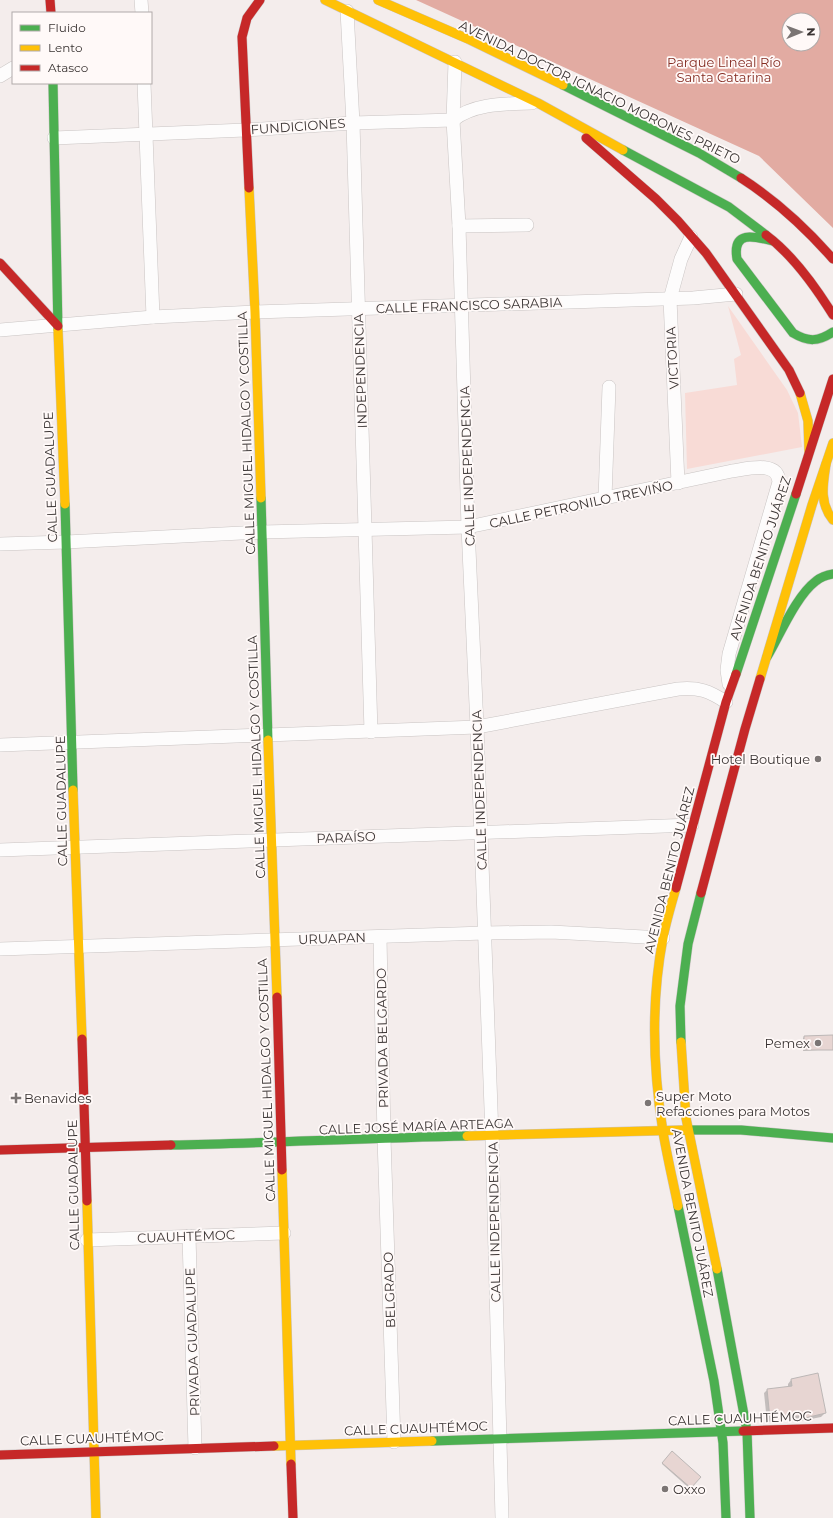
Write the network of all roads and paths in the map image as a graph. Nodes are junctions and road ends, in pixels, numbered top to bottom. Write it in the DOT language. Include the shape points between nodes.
graph roads {
  1 [pos="50,0"];
  2 [pos="141,0"];
  3 [pos="260,0"];
  4 [pos="325,0"];
  5 [pos="378,0"];
  6 [pos="346,11"];
  7 [pos="50,12"];
  8 [pos="142,12"];
  9 [pos="455,62"];
  10 [pos="12,69"];
  11 [pos="0,76"];
  12 [pos="53,84"];
  13 [pos="144,84"];
  14 [pos="538,103"];
  15 [pos="562,117"];
  16 [pos="453,120"];
  17 [pos="353,123"];
  18 [pos="245,130"];
  19 [pos="145,134"];
  20 [pos="54,138"];
  21 [pos="527,225"];
  22 [pos="459,226"];
  23 [pos="691,236"];
  24 [pos="774,241"];
  25 [pos="833,259"];
  26 [pos="0,263"];
  27 [pos="736,294"];
  28 [pos="670,299"];
  29 [pos="461,305"];
  30 [pos="358,309"];
  31 [pos="255,312"];
  32 [pos="833,316"];
  33 [pos="153,317"];
  34 [pos="58,326"];
  35 [pos="0,330"];
  36 [pos="833,332"];
  37 [pos="832,382"];
  38 [pos="608,386"];
  39 [pos="833,442"];
  40 [pos="809,451"];
  41 [pos="826,464"];
  42 [pos="678,483"];
  43 [pos="605,498"];
  44 [pos="833,520"];
  45 [pos="468,527"];
  46 [pos="364,529"];
  47 [pos="262,532"];
  48 [pos="66,542"];
  49 [pos="0,544"];
  50 [pos="833,574"];
  51 [pos="767,657"];
  52 [pos="730,688"];
  53 [pos="733,710"];
  54 [pos="477,727"];
  55 [pos="745,729"];
  56 [pos="371,732"];
  57 [pos="268,735"];
  58 [pos="72,743"];
  59 [pos="0,746"];
  60 [pos="692,825"];
  61 [pos="481,832"];
  62 [pos="272,840"];
  63 [pos="74,846"];
  64 [pos="0,850"];
  65 [pos="485,933"];
  66 [pos="380,937"];
  67 [pos="663,938"];
  68 [pos="275,940"];
  69 [pos="78,946"];
  70 [pos="0,949"];
  71 [pos="688,1130"];
  72 [pos="663,1131"];
  73 [pos="492,1136"];
  74 [pos="384,1138"];
  75 [pos="833,1138"];
  76 [pos="281,1143"];
  77 [pos="86,1147"];
  78 [pos="0,1150"];
  79 [pos="284,1233"];
  80 [pos="189,1236"];
  81 [pos="87,1240"];
  82 [pos="833,1428"];
  83 [pos="747,1431"];
  84 [pos="722,1432"];
  85 [pos="500,1437"];
  86 [pos="394,1442"];
  87 [pos="291,1445"];
  88 [pos="195,1448"];
  89 [pos="93,1451"];
  90 [pos="0,1455"];
  91 [pos="96,1518"];
  92 [pos="293,1518"];
  93 [pos="502,1518"];
  94 [pos="726,1518"];
  95 [pos="750,1518"];
  1 -- 7 [label="main road"];
  2 -- 8 [label="street"];
  3 -- 18 [label="main road, CALLE MIGUEL HIDALGO Y COSTILLA" via="248,15 242,40"];
  4 -- 6 [label="main road"];
  5 -- 25 [label="main road, AVENIDA DOCTOR IGNACIO MORONES PRIETO" via="482,45 718,163 760,189 780,205"];
  6 -- 9 [label="main road"];
  6 -- 17 [label="street, INDEPENDENCIA"];
  9 -- 14 [label="main road"];
  9 -- 16 [label="street, CALLE INDEPENDENCIA"];
  10 -- 11 [label="street"];
  12 -- 20 [label="main road, CALLE GUADALUPE"];
  13 -- 19 [label="street"];
  14 -- 15 [label="main road"];
  14 -- 16 [label="street, FUNDICIONES" via="480,107 460,114"];
  15 -- 23 [label="main road" via="656,200"];
  15 -- 24 [label="main road" via="729,207"];
  16 -- 17 [label="street, FUNDICIONES"];
  16 -- 22 [label="street, CALLE INDEPENDENCIA"];
  17 -- 18 [label="street, FUNDICIONES"];
  17 -- 30 [label="street, INDEPENDENCIA"];
  18 -- 19 [label="street, FUNDICIONES"];
  18 -- 31 [label="main road, CALLE MIGUEL HIDALGO Y COSTILLA"];
  19 -- 20 [label="street, FUNDICIONES"];
  19 -- 33 [label="street"];
  20 -- 34 [label="main road, CALLE GUADALUPE"];
  21 -- 22 [label="street"];
  22 -- 29 [label="street, CALLE INDEPENDENCIA"];
  23 -- 27 [label="main road"];
  23 -- 28 [label="street, VICTORIA" via="681,259"];
  24 -- 32 [label="main road" via="801,270"];
  24 -- 36 [label="main road" via="755,236 745,237 737,244 735,254 739,263 793,333 802,339 813,341 825,338"];
  26 -- 34 [label="main road"];
  27 -- 28 [label="street, CALLE FRANCISCO SARABIA"];
  27 -- 40 [label="main road" via="789,370 802,397 808,421"];
  28 -- 29 [label="street, CALLE FRANCISCO SARABIA"];
  28 -- 42 [label="street, VICTORIA"];
  29 -- 30 [label="street, CALLE FRANCISCO SARABIA"];
  29 -- 45 [label="street, CALLE INDEPENDENCIA"];
  30 -- 31 [label="street, CALLE FRANCISCO SARABIA"];
  30 -- 46 [label="street, INDEPENDENCIA"];
  31 -- 33 [label="street, CALLE FRANCISCO SARABIA"];
  31 -- 47 [label="main road, CALLE MIGUEL HIDALGO Y COSTILLA"];
  33 -- 34 [label="street, CALLE FRANCISCO SARABIA"];
  34 -- 35 [label="street, CALLE FRANCISCO SARABIA"];
  34 -- 48 [label="main road, CALLE GUADALUPE"];
  37 -- 40 [label="main road, AVENIDA BENITO JUÁREZ"];
  38 -- 43 [label="street"];
  39 -- 41 [label="main road, AVENIDA BENITO JUÁREZ"];
  40 -- 52 [label="main road, AVENIDA BENITO JUÁREZ"];
  41 -- 44 [label="main road" via="823,499"];
  41 -- 51 [label="main road, AVENIDA BENITO JUÁREZ"];
  42 -- 43 [label="street, CALLE PETRONILO TREVIÑO"];
  42 -- 52 [label="street, CALLE PETRONILO TREVIÑO" via="758,467 769,468 776,471 779,476 780,482 729,654 727,670"];
  43 -- 45 [label="street, CALLE PETRONILO TREVIÑO"];
  45 -- 46 [label="street, CALLE PETRONILO TREVIÑO"];
  45 -- 54 [label="street, CALLE INDEPENDENCIA"];
  46 -- 47 [label="street, CALLE PETRONILO TREVIÑO"];
  46 -- 56 [label="street, INDEPENDENCIA"];
  47 -- 48 [label="street, CALLE PETRONILO TREVIÑO"];
  47 -- 57 [label="main road, CALLE MIGUEL HIDALGO Y COSTILLA"];
  48 -- 49 [label="street, CALLE PETRONILO TREVIÑO"];
  48 -- 58 [label="main road, CALLE GUADALUPE"];
  50 -- 51 [label="main road" via="818,579 802,595"];
  51 -- 55 [label="main road, AVENIDA BENITO JUÁREZ"];
  52 -- 53 [label="main road, AVENIDA BENITO JUÁREZ"];
  53 -- 54 [label="street" via="712,693 693,687"];
  53 -- 55 [label="main road"];
  53 -- 60 [label="main road, AVENIDA BENITO JUÁREZ"];
  54 -- 56 [label="street"];
  54 -- 61 [label="street, CALLE INDEPENDENCIA"];
  55 -- 71 [label="main road, AVENIDA BENITO JUÁREZ" via="688,944 680,1006 681,1062"];
  56 -- 57 [label="street"];
  57 -- 58 [label="street"];
  57 -- 62 [label="main road, CALLE MIGUEL HIDALGO Y COSTILLA"];
  58 -- 59 [label="street"];
  58 -- 63 [label="main road, CALLE GUADALUPE"];
  60 -- 61 [label="street, PARAÍSO"];
  60 -- 67 [label="main road, AVENIDA BENITO JUÁREZ"];
  61 -- 62 [label="street, PARAÍSO"];
  61 -- 65 [label="street, CALLE INDEPENDENCIA"];
  62 -- 63 [label="street, PARAÍSO"];
  62 -- 68 [label="main road, CALLE MIGUEL HIDALGO Y COSTILLA"];
  63 -- 64 [label="street, PARAÍSO"];
  63 -- 69 [label="main road, CALLE GUADALUPE"];
  65 -- 66 [label="street, URUAPAN"];
  65 -- 67 [label="street, URUAPAN" via="551,932"];
  65 -- 73 [label="street, CALLE INDEPENDENCIA"];
  66 -- 68 [label="street, URUAPAN"];
  66 -- 74 [label="street, PRIVADA BELGARDO"];
  67 -- 72 [label="main road, AVENIDA BENITO JUÁREZ" via="655,1026 656,1070"];
  68 -- 69 [label="street, URUAPAN"];
  68 -- 76 [label="main road, CALLE MIGUEL HIDALGO Y COSTILLA"];
  69 -- 70 [label="street, URUAPAN"];
  69 -- 77 [label="main road, CALLE GUADALUPE"];
  71 -- 72 [label="main road, CALLE JOSÉ MARÍA ARTEAGA"];
  71 -- 75 [label="main road, CALLE JOSÉ MARÍA ARTEAGA" via="741,1130"];
  71 -- 83 [label="main road, AVENIDA BENITO JUÁREZ"];
  72 -- 73 [label="main road, CALLE JOSÉ MARÍA ARTEAGA"];
  72 -- 84 [label="main road, AVENIDA BENITO JUÁREZ"];
  73 -- 74 [label="main road, CALLE JOSÉ MARÍA ARTEAGA"];
  73 -- 85 [label="street, CALLE INDEPENDENCIA"];
  74 -- 76 [label="main road, CALLE JOSÉ MARÍA ARTEAGA"];
  74 -- 86 [label="street, BELGRADO"];
  76 -- 77 [label="main road, CALLE JOSÉ MARÍA ARTEAGA"];
  76 -- 79 [label="main road, CALLE MIGUEL HIDALGO Y COSTILLA"];
  77 -- 78 [label="main road, CALLE JOSÉ MARÍA ARTEAGA"];
  77 -- 81 [label="main road, CALLE GUADALUPE"];
  79 -- 80 [label="street, CUAUHTÉMOC"];
  79 -- 87 [label="main road, CALLE MIGUEL HIDALGO Y COSTILLA"];
  80 -- 81 [label="street, CUAUHTÉMOC"];
  80 -- 88 [label="street, PRIVADA GUADALUPE"];
  81 -- 89 [label="main road, CALLE GUADALUPE"];
  82 -- 83 [label="main road, CALLE CUAUHTÉMOC"];
  83 -- 84 [label="main road, CALLE CUAUHTÉMOC"];
  83 -- 95 [label="main road, AVENIDA BENITO JUÁREZ"];
  84 -- 85 [label="main road, CALLE CUAUHTÉMOC"];
  84 -- 94 [label="main road, AVENIDA BENITO JUÁREZ"];
  85 -- 86 [label="main road, CALLE CUAUHTÉMOC"];
  85 -- 93 [label="street, CALLE INDEPENDENCIA"];
  86 -- 87 [label="main road, CALLE CUAUHTÉMOC"];
  87 -- 88 [label="main road, CALLE CUAUHTÉMOC"];
  87 -- 92 [label="main road, CALLE MIGUEL HIDALGO Y COSTILLA"];
  88 -- 89 [label="main road, CALLE CUAUHTÉMOC"];
  89 -- 90 [label="main road, CALLE CUAUHTÉMOC"];
  89 -- 91 [label="main road, CALLE GUADALUPE"];
}
